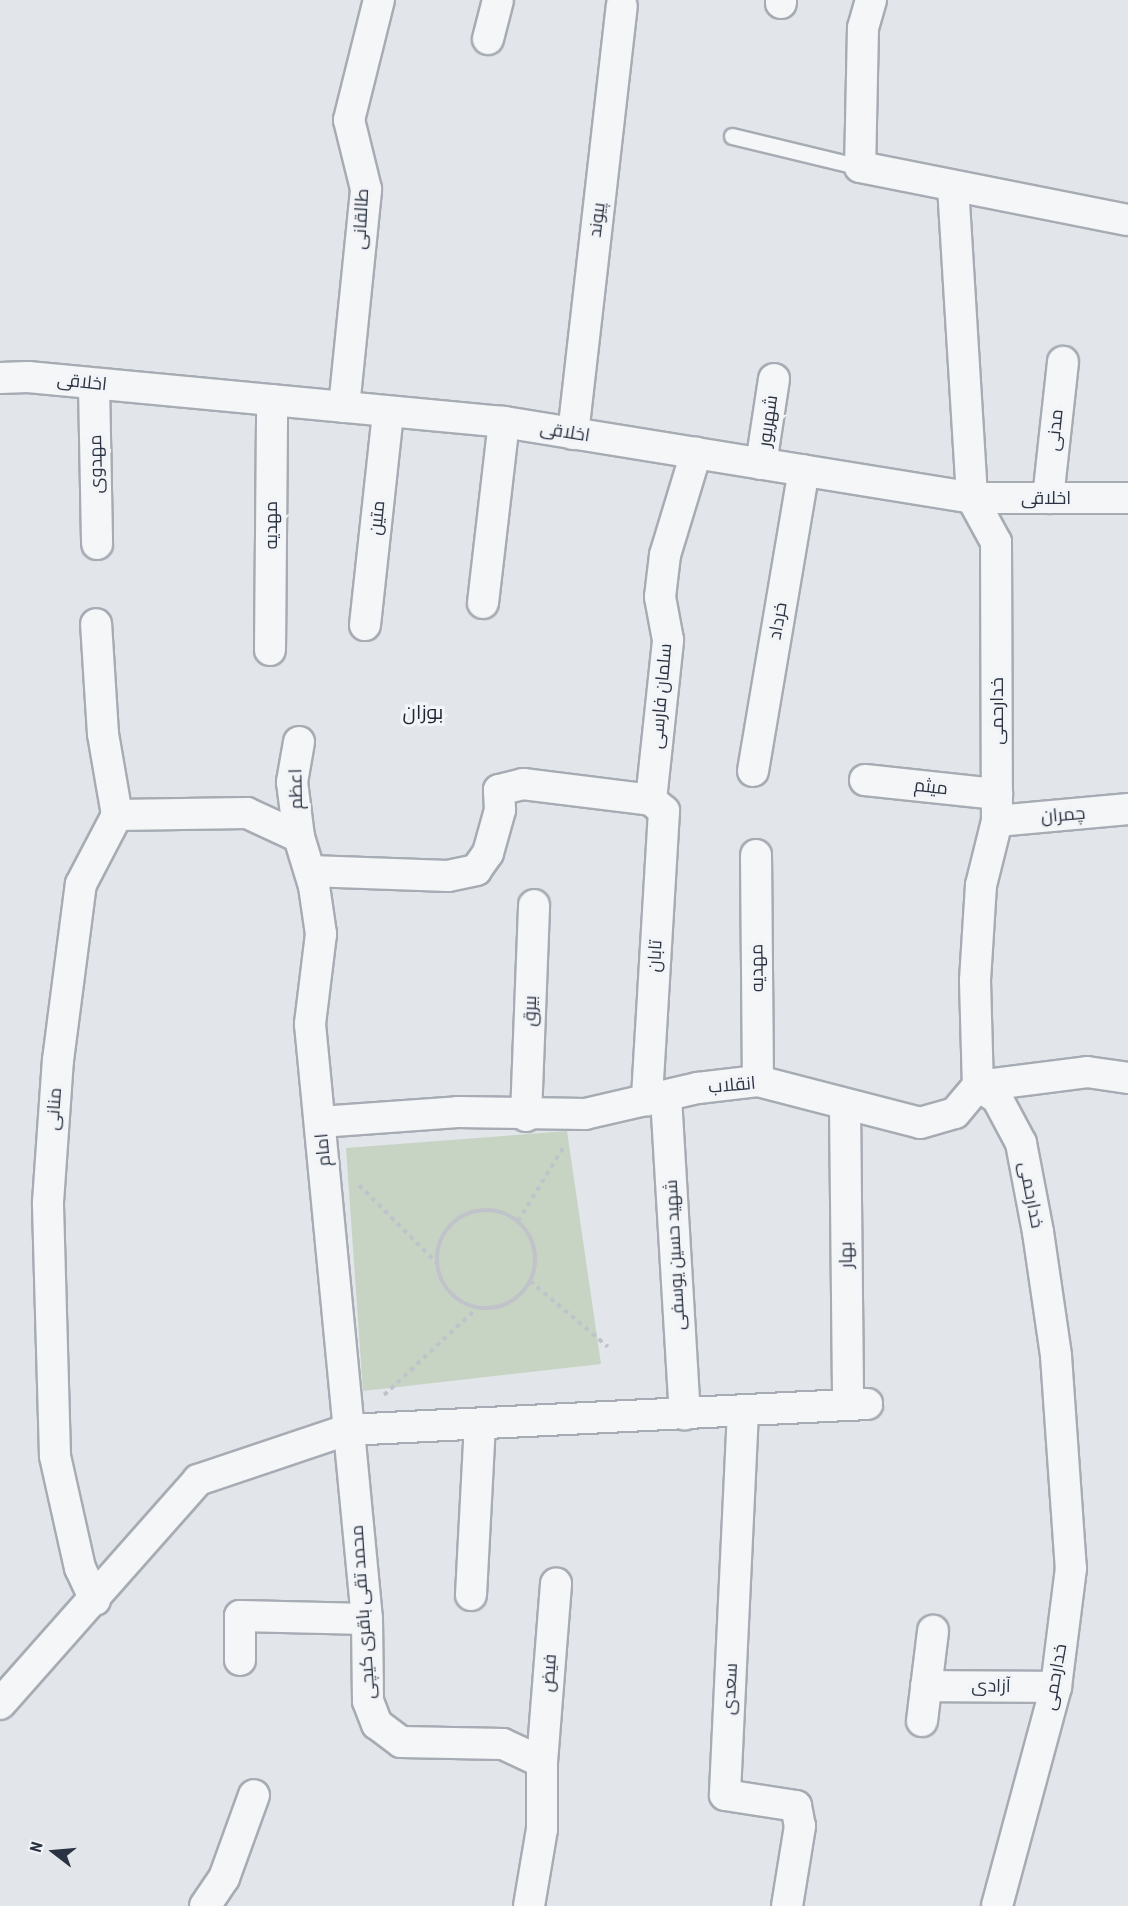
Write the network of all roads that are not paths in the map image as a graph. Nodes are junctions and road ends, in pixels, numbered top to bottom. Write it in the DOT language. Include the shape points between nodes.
graph roads {
  1 [pos="379,0"];
  2 [pos="498,0"];
  3 [pos="871,0"];
  4 [pos="622,6"];
  5 [pos="488,39"];
  6 [pos="732,136"];
  7 [pos="860,167"];
  8 [pos="953,186"];
  9 [pos="1128,220"];
  10 [pos="1063,362"];
  11 [pos="0,378"];
  12 [pos="774,379"];
  13 [pos="94,384"];
  14 [pos="272,400"];
  15 [pos="344,407"];
  16 [pos="388,412"];
  17 [pos="504,422"];
  18 [pos="573,434"];
  19 [pos="696,453"];
  20 [pos="761,464"];
  21 [pos="804,470"];
  22 [pos="972,498"];
  23 [pos="1048,498"];
  24 [pos="1128,498"];
  25 [pos="97,544"];
  26 [pos="483,603"];
  27 [pos="96,624"];
  28 [pos="365,625"];
  29 [pos="270,650"];
  30 [pos="299,742"];
  31 [pos="753,771"];
  32 [pos="865,780"];
  33 [pos="658,806"];
  34 [pos="997,807"];
  35 [pos="1128,809"];
  36 [pos="117,815"];
  37 [pos="299,837"];
  38 [pos="756,855"];
  39 [pos="310,871"];
  40 [pos="534,906"];
  41 [pos="1128,1078"];
  42 [pos="759,1081"];
  43 [pos="978,1086"];
  44 [pos="656,1099"];
  45 [pos="844,1105"];
  46 [pos="526,1116"];
  47 [pos="321,1135"];
  48 [pos="743,1411"];
  49 [pos="685,1414"];
  50 [pos="480,1424"];
  51 [pos="347,1431"];
  52 [pos="556,1584"];
  53 [pos="471,1595"];
  54 [pos="95,1600"];
  55 [pos="367,1619"];
  56 [pos="933,1631"];
  57 [pos="240,1660"];
  58 [pos="926,1686"];
  59 [pos="1056,1687"];
  60 [pos="0,1704"];
  61 [pos="922,1721"];
  62 [pos="542,1762"];
  63 [pos="254,1795"];
  64 [pos="206,1906"];
  65 [pos="529,1906"];
  66 [pos="787,1906"];
  67 [pos="997,1906"];
  1 -- 15 [label="street, طالقانی" via="349,120 366,189"];
  2 -- 5 [label="street"];
  3 -- 7 [label="street" via="863,28"];
  4 -- 18 [label="street, پیوند"];
  6 -- 7 [label="lane"];
  7 -- 8 [label="street"];
  8 -- 9 [label="street"];
  8 -- 22 [label="street"];
  10 -- 23 [label="street, مدنی"];
  11 -- 13 [label="street, اخلاقی"];
  12 -- 20 [label="street, شهریور"];
  13 -- 14 [label="street, اخلاقی"];
  13 -- 25 [label="street, مهدوی"];
  14 -- 15 [label="street, اخلاقی"];
  14 -- 29 [label="street, مهدیه"];
  15 -- 16 [label="street, اخلاقی"];
  16 -- 17 [label="street, اخلاقی"];
  16 -- 28 [label="street, متین"];
  17 -- 18 [label="street, اخلاقی"];
  17 -- 26 [label="street"];
  18 -- 19 [label="street, اخلاقی"];
  19 -- 20 [label="street, اخلاقی"];
  19 -- 33 [label="street, سلمان فارسی" via="664,565 660,597 668,640"];
  20 -- 21 [label="street, اخلاقی"];
  21 -- 22 [label="street, اخلاقی"];
  21 -- 31 [label="street, خرداد"];
  22 -- 23 [label="street, اخلاقی"];
  22 -- 34 [label="street, خدارحمی" via="996,542"];
  23 -- 24 [label="street, اخلاقی"];
  27 -- 36 [label="street" via="103,734"];
  30 -- 37 [label="street, اعظم" via="292,782"];
  32 -- 34 [label="street, میثم"];
  33 -- 39 [label="street" via="522,784 499,790 500,810 488,853 476,870 448,876"];
  33 -- 44 [label="street, تابان"];
  34 -- 35 [label="street, چمران"];
  34 -- 43 [label="street, خدارحمی" via="981,885 975,981"];
  36 -- 37 [label="street" via="247,813"];
  36 -- 54 [label="street, منانی" via="81,884 58,1060 48,1202 55,1456 80,1568"];
  37 -- 39 [label="street, امام"];
  38 -- 42 [label="street, مهدیه"];
  39 -- 47 [label="street, امام" via="321,934 310,1024"];
  40 -- 46 [label="street, بیرق"];
  41 -- 43 [label="street" via="1087,1072"];
  42 -- 44 [label="street, انقلاب"];
  42 -- 45 [label="street, انقلاب"];
  43 -- 45 [label="street, انقلاب" via="956,1113 920,1123"];
  43 -- 59 [label="street, خدارحمی" via="997,1098 1021,1143 1056,1356 1071,1568"];
  44 -- 46 [label="street, انقلاب" via="585,1114"];
  44 -- 49 [label="street, شهید حسین یوسفی"];
  45 -- 48 [label="street, بهار" via="857,1404"];
  46 -- 47 [label="street, انقلاب" via="458,1112"];
  47 -- 51 [label="street, امام"];
  48 -- 49 [label="street"];
  48 -- 66 [label="street, سعدی" via="725,1794 796,1806 800,1826"];
  49 -- 50 [label="street"];
  50 -- 51 [label="street"];
  50 -- 53 [label="street"];
  51 -- 54 [label="street" via="198,1480"];
  51 -- 55 [label="street, محمد تقی باقری کیچی"];
  52 -- 62 [label="street, فیض"];
  54 -- 60 [label="street"];
  55 -- 57 [label="street" via="240,1616"];
  55 -- 62 [label="street, محمد تقی باقری کیچی" via="368,1701 377,1724 401,1742 503,1744"];
  56 -- 58 [label="street"];
  58 -- 59 [label="street, آزادی"];
  58 -- 61 [label="street"];
  59 -- 67 [label="street, خدارحمی"];
  62 -- 65 [label="street" via="542,1829"];
  63 -- 64 [label="street" via="224,1878"];
}
